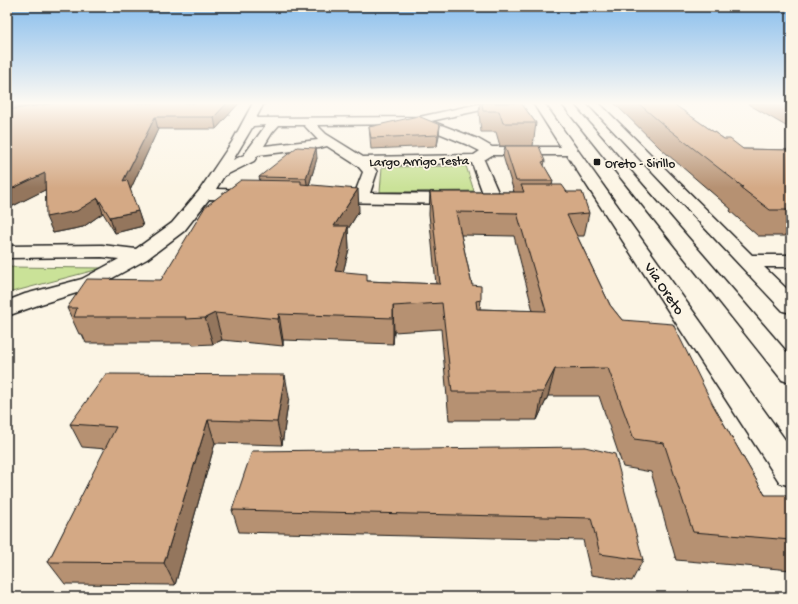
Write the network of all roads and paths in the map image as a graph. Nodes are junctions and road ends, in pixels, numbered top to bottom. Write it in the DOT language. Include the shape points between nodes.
graph roads {
  1 [pos="244,131"];
  2 [pos="267,131"];
  3 [pos="317,131"];
  4 [pos="446,131"];
  5 [pos="558,131"];
  6 [pos="589,131"];
  7 [pos="622,131"];
  8 [pos="328,141"];
  9 [pos="254,151"];
  10 [pos="572,151"];
  11 [pos="483,155"];
  12 [pos="360,161"];
  13 [pos="218,173"];
  14 [pos="205,194"];
  15 [pos="267,195"];
  16 [pos="314,196"];
  17 [pos="360,197"];
  18 [pos="7,252"];
  19 [pos="140,254"];
  20 [pos="747,261"];
  21 [pos="791,261"];
  22 [pos="791,306"];
  23 [pos="7,309"];
  24 [pos="791,374"];
  25 [pos="791,473"];
  1 -- 13 [label="street"];
  2 -- 9 [label="street"];
  3 -- 8 [label="street"];
  4 -- 11 [label="street, Largo Arrigo Testa" via="473,142"];
  5 -- 10 [label="street, Via Oreto"];
  6 -- 24 [label="street"];
  7 -- 20 [label="street"];
  8 -- 9 [label="street"];
  8 -- 12 [label="street"];
  9 -- 13 [label="street" via="249,158"];
  10 -- 11 [label="street, Largo Arrigo Testa"];
  10 -- 25 [label="street, Via Oreto" via="595,200"];
  11 -- 12 [label="street, Largo Arrigo Testa"];
  11 -- 17 [label="street, Largo Arrigo Testa" via="500,199"];
  12 -- 17 [label="street" via="370,172"];
  13 -- 14 [label="street"];
  14 -- 15 [label="street"];
  14 -- 19 [label="street" via="178,227"];
  16 -- 17 [label="street"];
  18 -- 19 [label="street" via="102,251"];
  19 -- 23 [label="street" via="89,283"];
  20 -- 21 [label="street"];
  20 -- 22 [label="street"];
}
